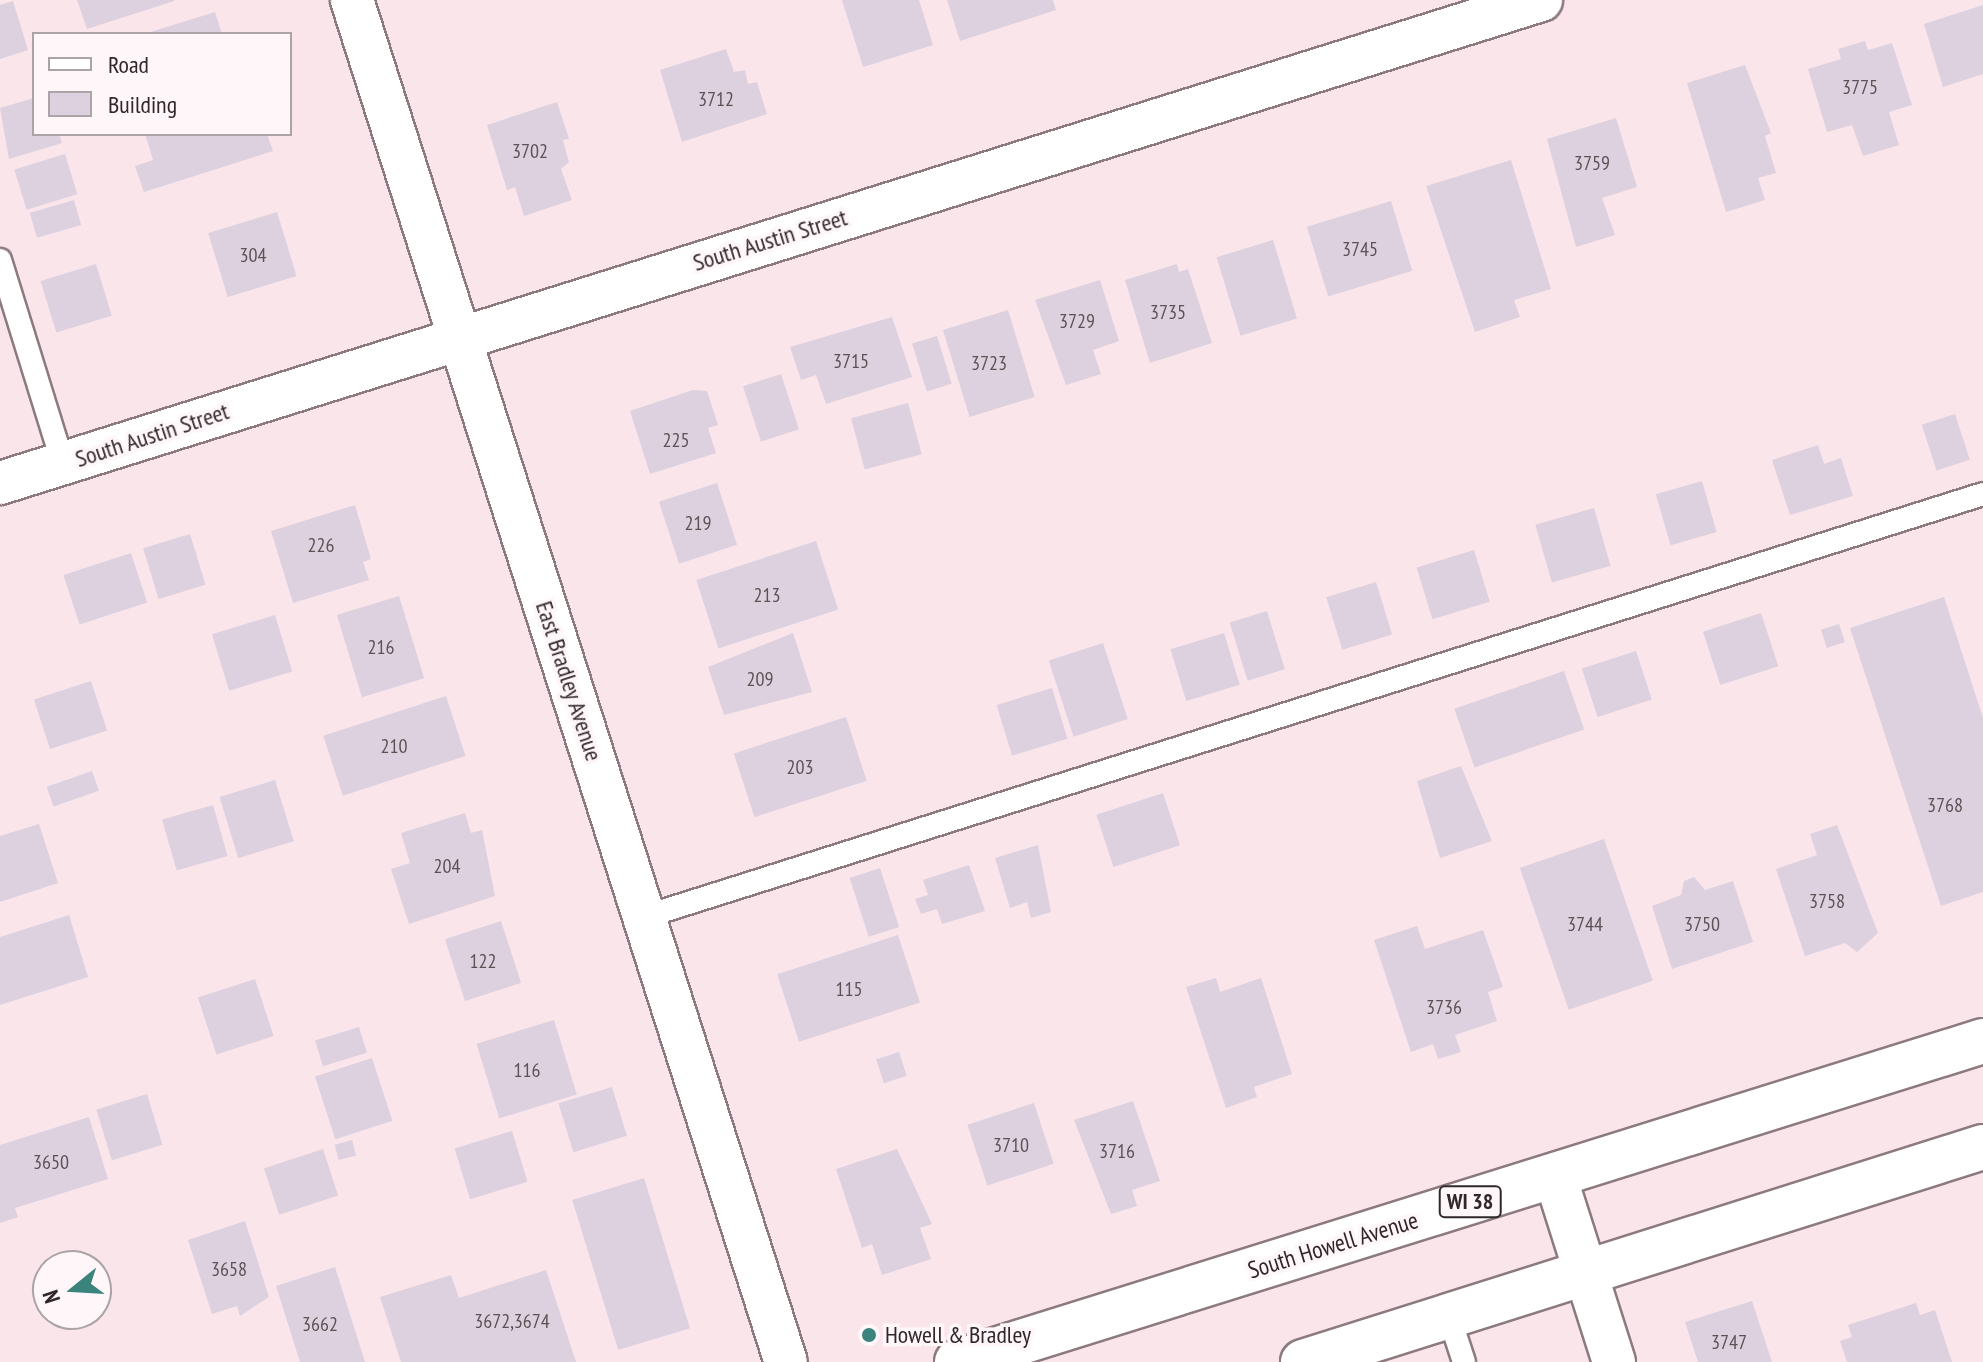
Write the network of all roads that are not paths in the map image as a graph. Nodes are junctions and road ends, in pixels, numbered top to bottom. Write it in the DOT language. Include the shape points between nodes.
graph roads {
  1 [pos="352,0"];
  2 [pos="1541,0"];
  3 [pos="0,260"];
  4 [pos="459,337"];
  5 [pos="63,463"];
  6 [pos="0,483"];
  7 [pos="1983,494"];
  8 [pos="644,917"];
  9 [pos="1983,1041"];
  10 [pos="1983,1147"];
  11 [pos="1555,1176"];
  12 [pos="1587,1275"];
  13 [pos="1449,1316"];
  14 [pos="786,1362"];
  15 [pos="957,1362"];
  16 [pos="1303,1362"];
  17 [pos="1464,1362"];
  18 [pos="1614,1362"];
  1 -- 4 [label="street, East Bradley Avenue"];
  2 -- 4 [label="street, South Austin Street"];
  3 -- 5 [label="lane"];
  4 -- 5 [label="street, South Austin Street"];
  4 -- 8 [label="street, East Bradley Avenue"];
  5 -- 6 [label="street, South Austin Street"];
  7 -- 8 [label="lane"];
  8 -- 14 [label="street, East Bradley Avenue"];
  9 -- 11 [label="main road, South Howell Avenue / WI 38"];
  10 -- 12 [label="main road"];
  11 -- 12 [label="street"];
  11 -- 15 [label="main road, South Howell Avenue / WI 38"];
  12 -- 13 [label="main road"];
  12 -- 18 [label="street"];
  13 -- 16 [label="main road"];
  13 -- 17 [label="lane"];
}
